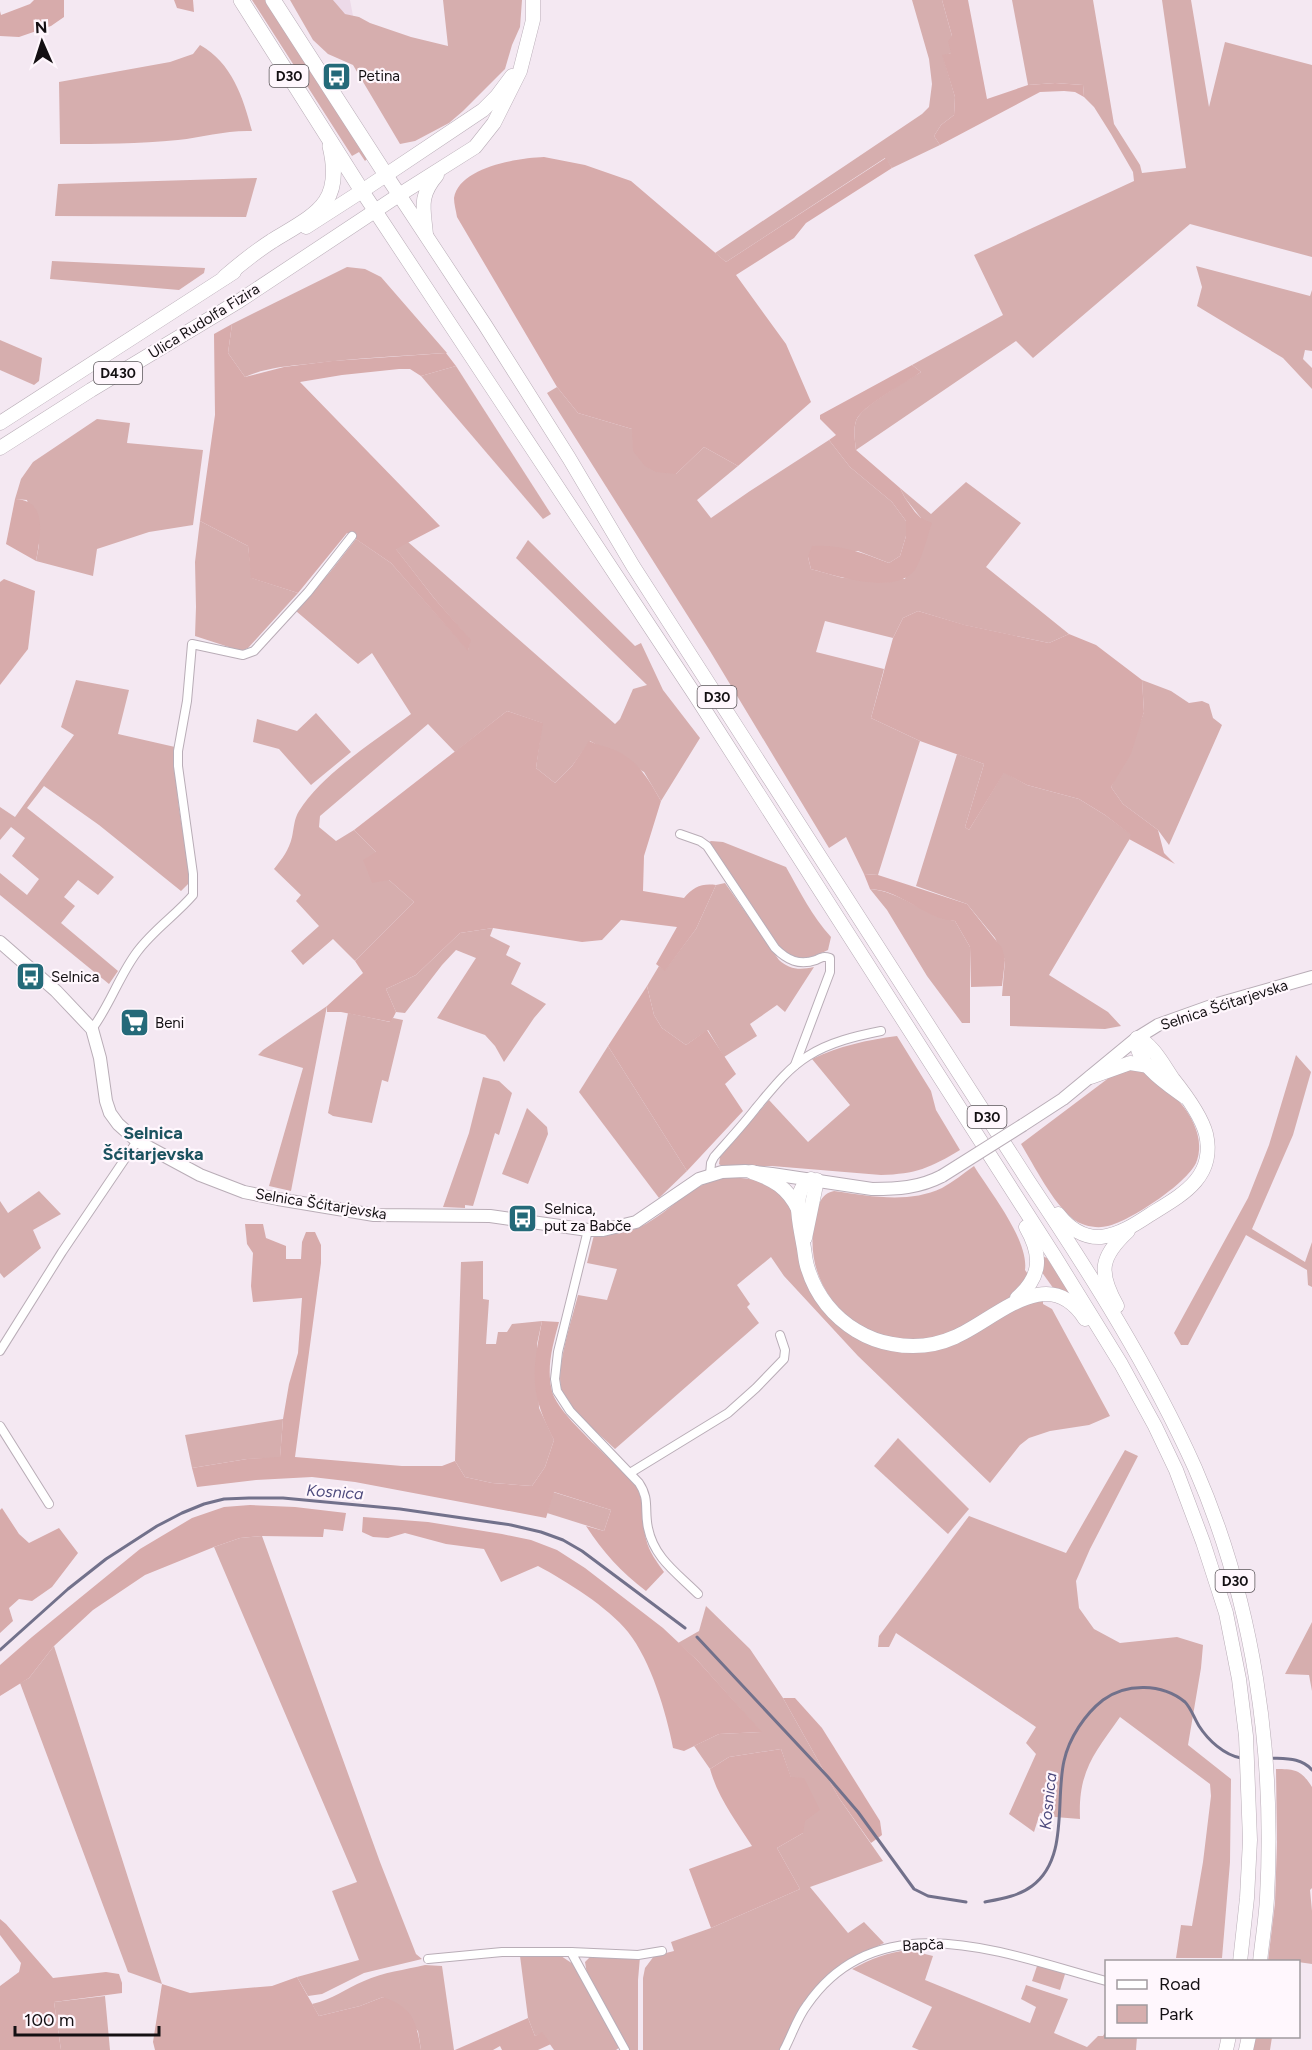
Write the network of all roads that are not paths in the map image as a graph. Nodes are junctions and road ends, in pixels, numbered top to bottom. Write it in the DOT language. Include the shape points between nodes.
graph roads {
  1 [pos="241,0"];
  2 [pos="273,0"];
  3 [pos="533,0"];
  4 [pos="524,60"];
  5 [pos="328,137"];
  6 [pos="444,166"];
  7 [pos="386,175"];
  8 [pos="362,191"];
  9 [pos="399,195"];
  10 [pos="375,211"];
  11 [pos="426,237"];
  12 [pos="225,277"];
  13 [pos="0,423"];
  14 [pos="0,448"];
  15 [pos="352,536"];
  16 [pos="680,834"];
  17 [pos="0,942"];
  18 [pos="1312,977"];
  19 [pos="92,1029"];
  20 [pos="881,1031"];
  21 [pos="1137,1038"];
  22 [pos="795,1065"];
  23 [pos="1149,1066"];
  24 [pos="1091,1077"];
  25 [pos="1185,1097"];
  26 [pos="137,1142"];
  27 [pos="752,1172"];
  28 [pos="710,1174"];
  29 [pos="814,1180"];
  30 [pos="1029,1182"];
  31 [pos="1017,1198"];
  32 [pos="798,1209"];
  33 [pos="1137,1223"];
  34 [pos="588,1230"];
  35 [pos="803,1243"];
  36 [pos="1011,1304"];
  37 [pos="780,1335"];
  38 [pos="1129,1342"];
  39 [pos="1110,1347"];
  40 [pos="0,1351"];
  41 [pos="0,1426"];
  42 [pos="630,1473"];
  43 [pos="49,1504"];
  44 [pos="698,1594"];
  45 [pos="662,1951"];
  46 [pos="571,1952"];
  47 [pos="428,1959"];
  48 [pos="1240,1960"];
  49 [pos="1260,1960"];
  50 [pos="1105,1980"];
  51 [pos="625,2050"];
  52 [pos="784,2050"];
  1 -- 5 [label="highway, D30"];
  2 -- 7 [label="highway, D30"];
  3 -- 4 [label="main road"];
  4 -- 6 [label="main road, Ulica Rudolfa Fizira" via="506,103 485,138"];
  4 -- 7 [label="main road, Ulica Rudolfa Fizira" via="483,110"];
  5 -- 8 [label="highway, D30"];
  5 -- 12 [label="highway" via="334,175 325,204"];
  6 -- 9 [label="main road, Ulica Rudolfa Fizira"];
  6 -- 11 [label="main road" via="423,198"];
  7 -- 8 [label="main road, Ulica Rudolfa Fizira"];
  7 -- 9 [label="main road, D30"];
  8 -- 10 [label="main road, D30"];
  8 -- 12 [label="main road, Ulica Rudolfa Fizira / D430"];
  9 -- 10 [label="main road, Ulica Rudolfa Fizira"];
  9 -- 11 [label="main road, D30"];
  10 -- 14 [label="main road, Ulica Rudolfa Fizira / D430" via="239,301"];
  10 -- 31 [label="main road, D30" via="682,676"];
  11 -- 30 [label="main road, D30"];
  12 -- 13 [label="main road, Ulica Rudolfa Fizira / D430"];
  15 -- 19 [label="street" via="254,651 243,655 192,644 178,766 194,874 193,895 138,950"];
  16 -- 22 [label="street" via="707,846 784,958 803,962 830,958 830,972"];
  17 -- 19 [label="street, Selnica Šćitarjevska"];
  18 -- 21 [label="street, Selnica Šćitarjevska" via="1173,1018"];
  19 -- 26 [label="street, Selnica Šćitarjevska" via="110,1113"];
  20 -- 22 [label="street" via="830,1045"];
  21 -- 23 [label="main road" via="1138,1053"];
  21 -- 24 [label="street, Selnica Šćitarjevska"];
  21 -- 25 [label="main road" via="1147,1043"];
  22 -- 28 [label="street" via="714,1157"];
  23 -- 24 [label="main road" via="1130,1063"];
  23 -- 25 [label="main road"];
  24 -- 29 [label="street, Selnica Šćitarjevska, bridge" via="1063,1100 942,1176 921,1185 887,1189"];
  25 -- 33 [label="main road" via="1206,1133 1204,1167 1184,1193"];
  26 -- 34 [label="street, Selnica Šćitarjevska" via="220,1184 278,1199 374,1215 490,1216"];
  26 -- 40 [label="street"];
  27 -- 28 [label="street, Selnica Šćitarjevska"];
  27 -- 29 [label="street, Selnica Šćitarjevska"];
  27 -- 32 [label="main road" via="786,1189"];
  28 -- 34 [label="street, Selnica Šćitarjevska" via="636,1222"];
  29 -- 32 [label="main road" via="806,1182 800,1192"];
  29 -- 35 [label="main road"];
  30 -- 33 [label="main road" via="1080,1233 1100,1237"];
  30 -- 38 [label="main road, D30"];
  31 -- 36 [label="main road" via="1023,1222 1036,1245 1038,1263 1030,1286"];
  31 -- 39 [label="main road, D30"];
  32 -- 35 [label="main road"];
  33 -- 38 [label="main road" via="1109,1251 1105,1267 1108,1289 1123,1316"];
  34 -- 42 [label="street" via="558,1352 557,1391 570,1411"];
  35 -- 36 [label="main road" via="808,1270 828,1306 849,1326 880,1341 905,1346 943,1342"];
  36 -- 39 [label="main road" via="1040,1294 1061,1297 1073,1304"];
  37 -- 42 [label="street" via="784,1359 756,1388 728,1413"];
  38 -- 49 [label="main road, D30" via="1195,1470 1242,1604 1268,1776 1268,1891"];
  39 -- 48 [label="main road, D30" via="1170,1459 1226,1613 1239,1679 1249,1777 1250,1840"];
  41 -- 43 [label="street"];
  42 -- 44 [label="street" via="645,1492 647,1525 653,1543 673,1572"];
  45 -- 46 [label="street" via="638,1955"];
  46 -- 47 [label="street" via="524,1951"];
  46 -- 51 [label="street"];
  50 -- 52 [label="street, Bapča" via="1017,1954 960,1944 888,1947 840,1969 805,2007"];
}
